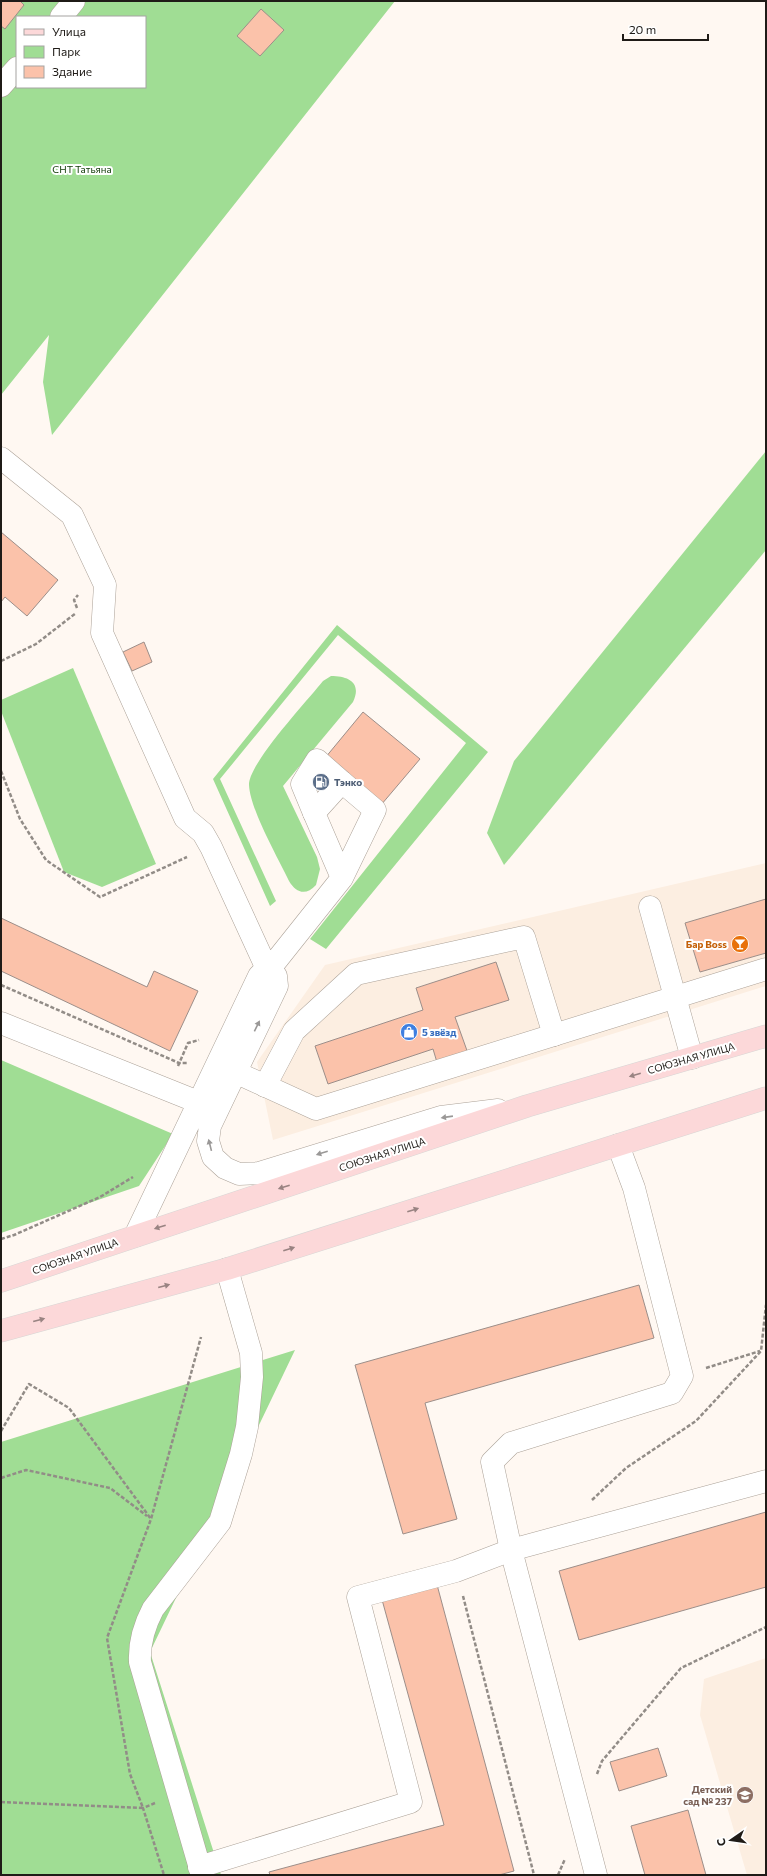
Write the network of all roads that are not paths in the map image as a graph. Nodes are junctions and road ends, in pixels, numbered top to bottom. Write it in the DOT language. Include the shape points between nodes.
graph roads {
  1 [pos="74,1"];
  2 [pos="61,16"];
  3 [pos="16,69"];
  4 [pos="1,86"];
  5 [pos="1,458"];
  6 [pos="342,782"];
  7 [pos="314,813"];
  8 [pos="342,878"];
  9 [pos="650,907"];
  10 [pos="766,969"];
  11 [pos="268,971"];
  12 [pos="675,997"];
  13 [pos="1,1023"];
  14 [pos="554,1035"];
  15 [pos="766,1036"];
  16 [pos="692,1058"];
  17 [pos="235,1072"];
  18 [pos="265,1086"];
  19 [pos="766,1098"];
  20 [pos="208,1106"];
  21 [pos="527,1106"];
  22 [pos="618,1145"];
  23 [pos="135,1236"];
  24 [pos="227,1269"];
  25 [pos="1,1281"];
  26 [pos="1,1331"];
  27 [pos="766,1481"];
  28 [pos="511,1550"];
  29 [pos="200,1871"];
  30 [pos="596,1875"];
  1 -- 2 [label="street"];
  3 -- 4 [label="street"];
  5 -- 11 [label="street" via="72,515 105,586 102,633 185,818 203,833 211,846"];
  6 -- 7 [label="street"];
  6 -- 7 [label="street" via="317,760 302,784"];
  6 -- 8 [label="street" via="375,810"];
  7 -- 8 [label="street"];
  8 -- 11 [label="street"];
  9 -- 12 [label="street"];
  10 -- 12 [label="street"];
  17 -- 11 [label="street, one-way" via="277,986 276,976"];
  11 -- 20 [label="street" via="259,976"];
  12 -- 14 [label="street"];
  12 -- 16 [label="street"];
  13 -- 20 [label="street"];
  14 -- 18 [label="street" via="316,1109"];
  14 -- 18 [label="street" via="524,936 356,974 294,1031"];
  15 -- 16 [label="main road, СОЮЗНАЯ УЛИЦА"];
  16 -- 21 [label="main road, СОЮЗНАЯ УЛИЦА, one-way"];
  17 -- 18 [label="street"];
  17 -- 20 [label="street"];
  19 -- 22 [label="main road"];
  21 -- 20 [label="street, one-way" via="441,1117 259,1172 239,1174 225,1168 214,1157 208,1141"];
  20 -- 23 [label="street"];
  21 -- 23 [label="main road, СОЮЗНАЯ УЛИЦА, one-way"];
  24 -- 22 [label="main road, one-way"];
  22 -- 28 [label="street" via="634,1188 682,1376 672,1394 511,1443 492,1462"];
  23 -- 25 [label="main road, СОЮЗНАЯ УЛИЦА"];
  26 -- 24 [label="main road, one-way"];
  24 -- 29 [label="street" via="251,1353 252,1377 247,1427 241,1454 220,1522 153,1609 145,1623 140,1652 140,1662"];
  27 -- 28 [label="street"];
  28 -- 29 [label="street" via="456,1571 358,1597 412,1802"];
  28 -- 30 [label="street"];
}
